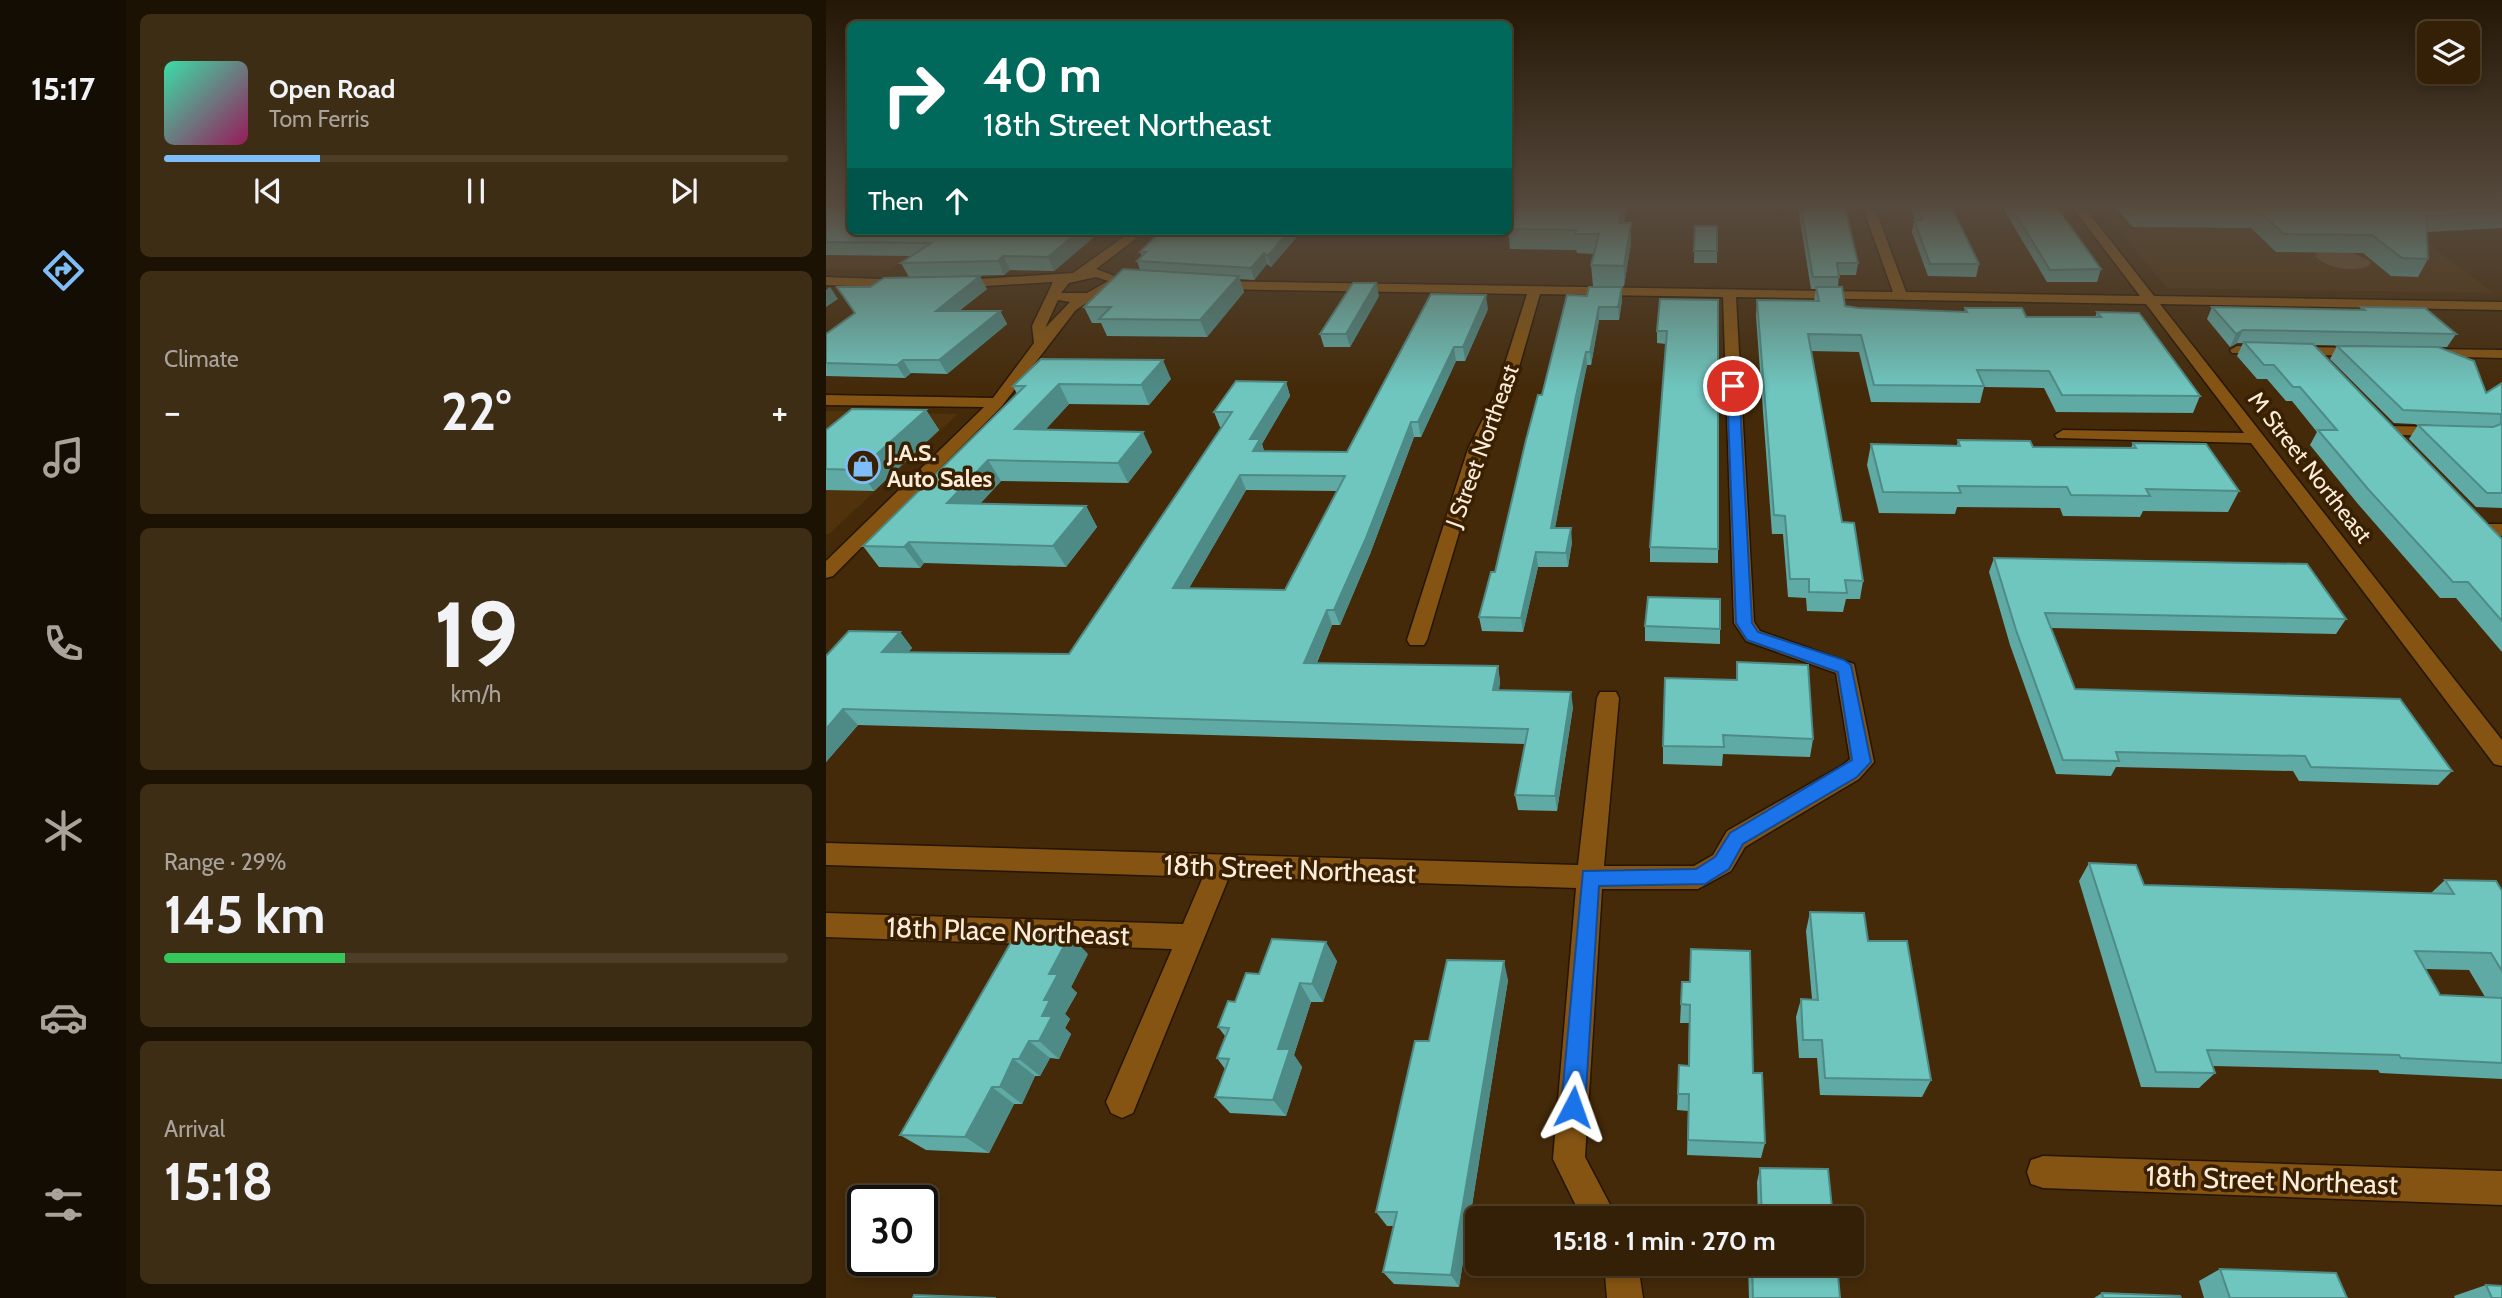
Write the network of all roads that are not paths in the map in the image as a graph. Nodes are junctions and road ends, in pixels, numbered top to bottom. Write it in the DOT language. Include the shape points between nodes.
graph roads {
  1 [pos="1088,269"];
  2 [pos="1115,269"];
  3 [pos="1891,269"];
  4 [pos="2125,269"];
  5 [pos="1076,276"];
  6 [pos="1112,277"];
  7 [pos="826,281"];
  8 [pos="923,284"];
  9 [pos="1203,285"];
  10 [pos="1102,292"];
  11 [pos="1534,292"];
  12 [pos="1054,293"];
  13 [pos="1729,295"];
  14 [pos="1901,296"];
  15 [pos="1084,297"];
  16 [pos="2150,301"];
  17 [pos="2502,306"];
  18 [pos="1040,342"];
  19 [pos="2237,350"];
  20 [pos="2311,351"];
  21 [pos="2379,352"];
  22 [pos="2406,353"];
  23 [pos="2502,354"];
  24 [pos="2328,369"];
  25 [pos="826,400"];
  26 [pos="996,403"];
  27 [pos="2456,432"];
  28 [pos="2063,435"];
  29 [pos="2257,438"];
  30 [pos="2408,451"];
  31 [pos="2488,527"];
  32 [pos="2502,548"];
  33 [pos="826,572"];
  34 [pos="1417,640"];
  35 [pos="1608,698"];
  36 [pos="2502,757"];
  37 [pos="826,854"];
  38 [pos="1220,867"];
  39 [pos="1590,877"];
  40 [pos="826,925"];
  41 [pos="1191,937"];
  42 [pos="1122,1102"];
  43 [pos="2043,1172"];
  44 [pos="2502,1188"];
  45 [pos="1594,1206"];
  46 [pos="1622,1276"];
  47 [pos="1625,1298"];
  1 -- 5 [label="street"];
  2 -- 6 [label="street"];
  3 -- 14 [label="street"];
  4 -- 16 [label="street, M Street Northeast"];
  5 -- 6 [label="street"];
  5 -- 12 [label="street" via="1058,284"];
  5 -- 12 [label="street" via="942,285"];
  6 -- 10 [label="street" via="1113,285"];
  6 -- 10 [label="street" via="1126,285"];
  7 -- 8 [label="street"];
  9 -- 11 [label="street"];
  10 -- 15 [label="street"];
  11 -- 13 [label="street"];
  11 -- 34 [label="street, J Street Northeast" via="1503,396 1476,449"];
  12 -- 15 [label="street"];
  12 -- 18 [label="street" via="1040,326"];
  13 -- 14 [label="street"];
  13 -- 39 [label="street, 18th Street Northeast" via="1744,623 1753,636 1846,669 1862,762 1736,839 1722,863 1698,878"];
  14 -- 16 [label="street"];
  15 -- 18 [label="street"];
  16 -- 17 [label="street"];
  16 -- 29 [label="street, M Street Northeast"];
  18 -- 26 [label="street"];
  19 -- 20 [label="street"];
  20 -- 21 [label="street"];
  20 -- 24 [label="street"];
  22 -- 23 [label="street"];
  25 -- 26 [label="street"];
  26 -- 33 [label="street"];
  27 -- 30 [label="street" via="2385,427"];
  28 -- 29 [label="street"];
  29 -- 36 [label="street, M Street Northeast"];
  31 -- 32 [label="street"];
  35 -- 39 [label="street"];
  37 -- 38 [label="street, 18th Street Northeast"];
  38 -- 39 [label="street, 18th Street Northeast"];
  38 -- 41 [label="street"];
  39 -- 45 [label="street" via="1569,1159"];
  40 -- 41 [label="street, 18th Place Northeast"];
  41 -- 42 [label="street"];
  43 -- 44 [label="street, 18th Street Northeast"];
  46 -- 47 [label="street"];
}
